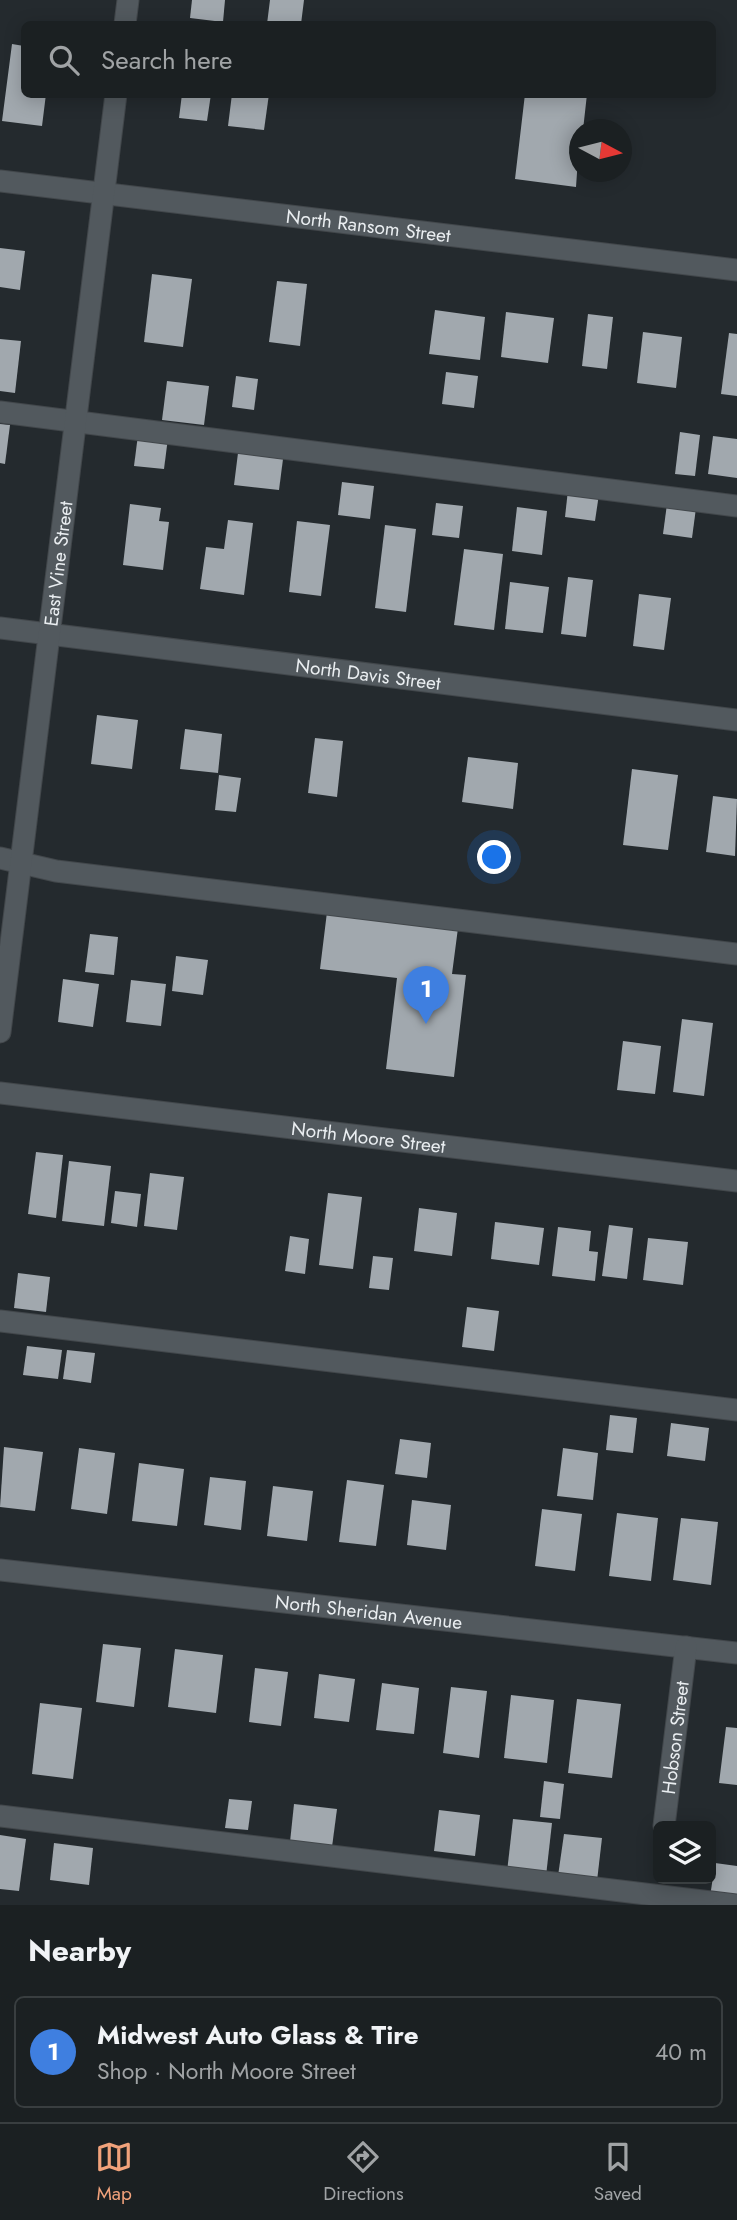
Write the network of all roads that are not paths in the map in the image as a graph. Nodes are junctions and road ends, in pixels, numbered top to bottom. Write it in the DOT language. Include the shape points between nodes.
graph roads {
  1 [pos="128,0"];
  2 [pos="125,21"];
  3 [pos="116,98"];
  4 [pos="0,181"];
  5 [pos="104,193"];
  6 [pos="737,270"];
  7 [pos="0,412"];
  8 [pos="75,421"];
  9 [pos="737,506"];
  10 [pos="0,628"];
  11 [pos="49,634"];
  12 [pos="737,720"];
  13 [pos="10,860"];
  14 [pos="737,954"];
  15 [pos="0,1032"];
  16 [pos="0,1093"];
  17 [pos="737,1181"];
  18 [pos="0,1321"];
  19 [pos="737,1410"];
  20 [pos="0,1570"];
  21 [pos="686,1647"];
  22 [pos="737,1653"];
  23 [pos="0,1816"];
  24 [pos="665,1821"];
  25 [pos="656,1892"];
  26 [pos="737,1905"];
  1 -- 2 [label="street"];
  3 -- 5 [label="street, East Vine Street"];
  4 -- 5 [label="street, North Ransom Street"];
  5 -- 6 [label="street, North Ransom Street"];
  5 -- 8 [label="street, East Vine Street"];
  7 -- 8 [label="street"];
  8 -- 9 [label="street"];
  8 -- 11 [label="street, East Vine Street"];
  10 -- 11 [label="street, North Davis Street"];
  11 -- 12 [label="street, North Davis Street"];
  11 -- 13 [label="street, East Vine Street"];
  13 -- 14 [label="street" via="56,871"];
  13 -- 15 [label="street, East Vine Street"];
  16 -- 17 [label="street, North Moore Street"];
  18 -- 19 [label="street"];
  20 -- 21 [label="street, North Sheridan Avenue"];
  21 -- 22 [label="street, North Sheridan Avenue"];
  21 -- 24 [label="street, Hobson Street"];
  23 -- 25 [label="street"];
  25 -- 26 [label="street"];
}
